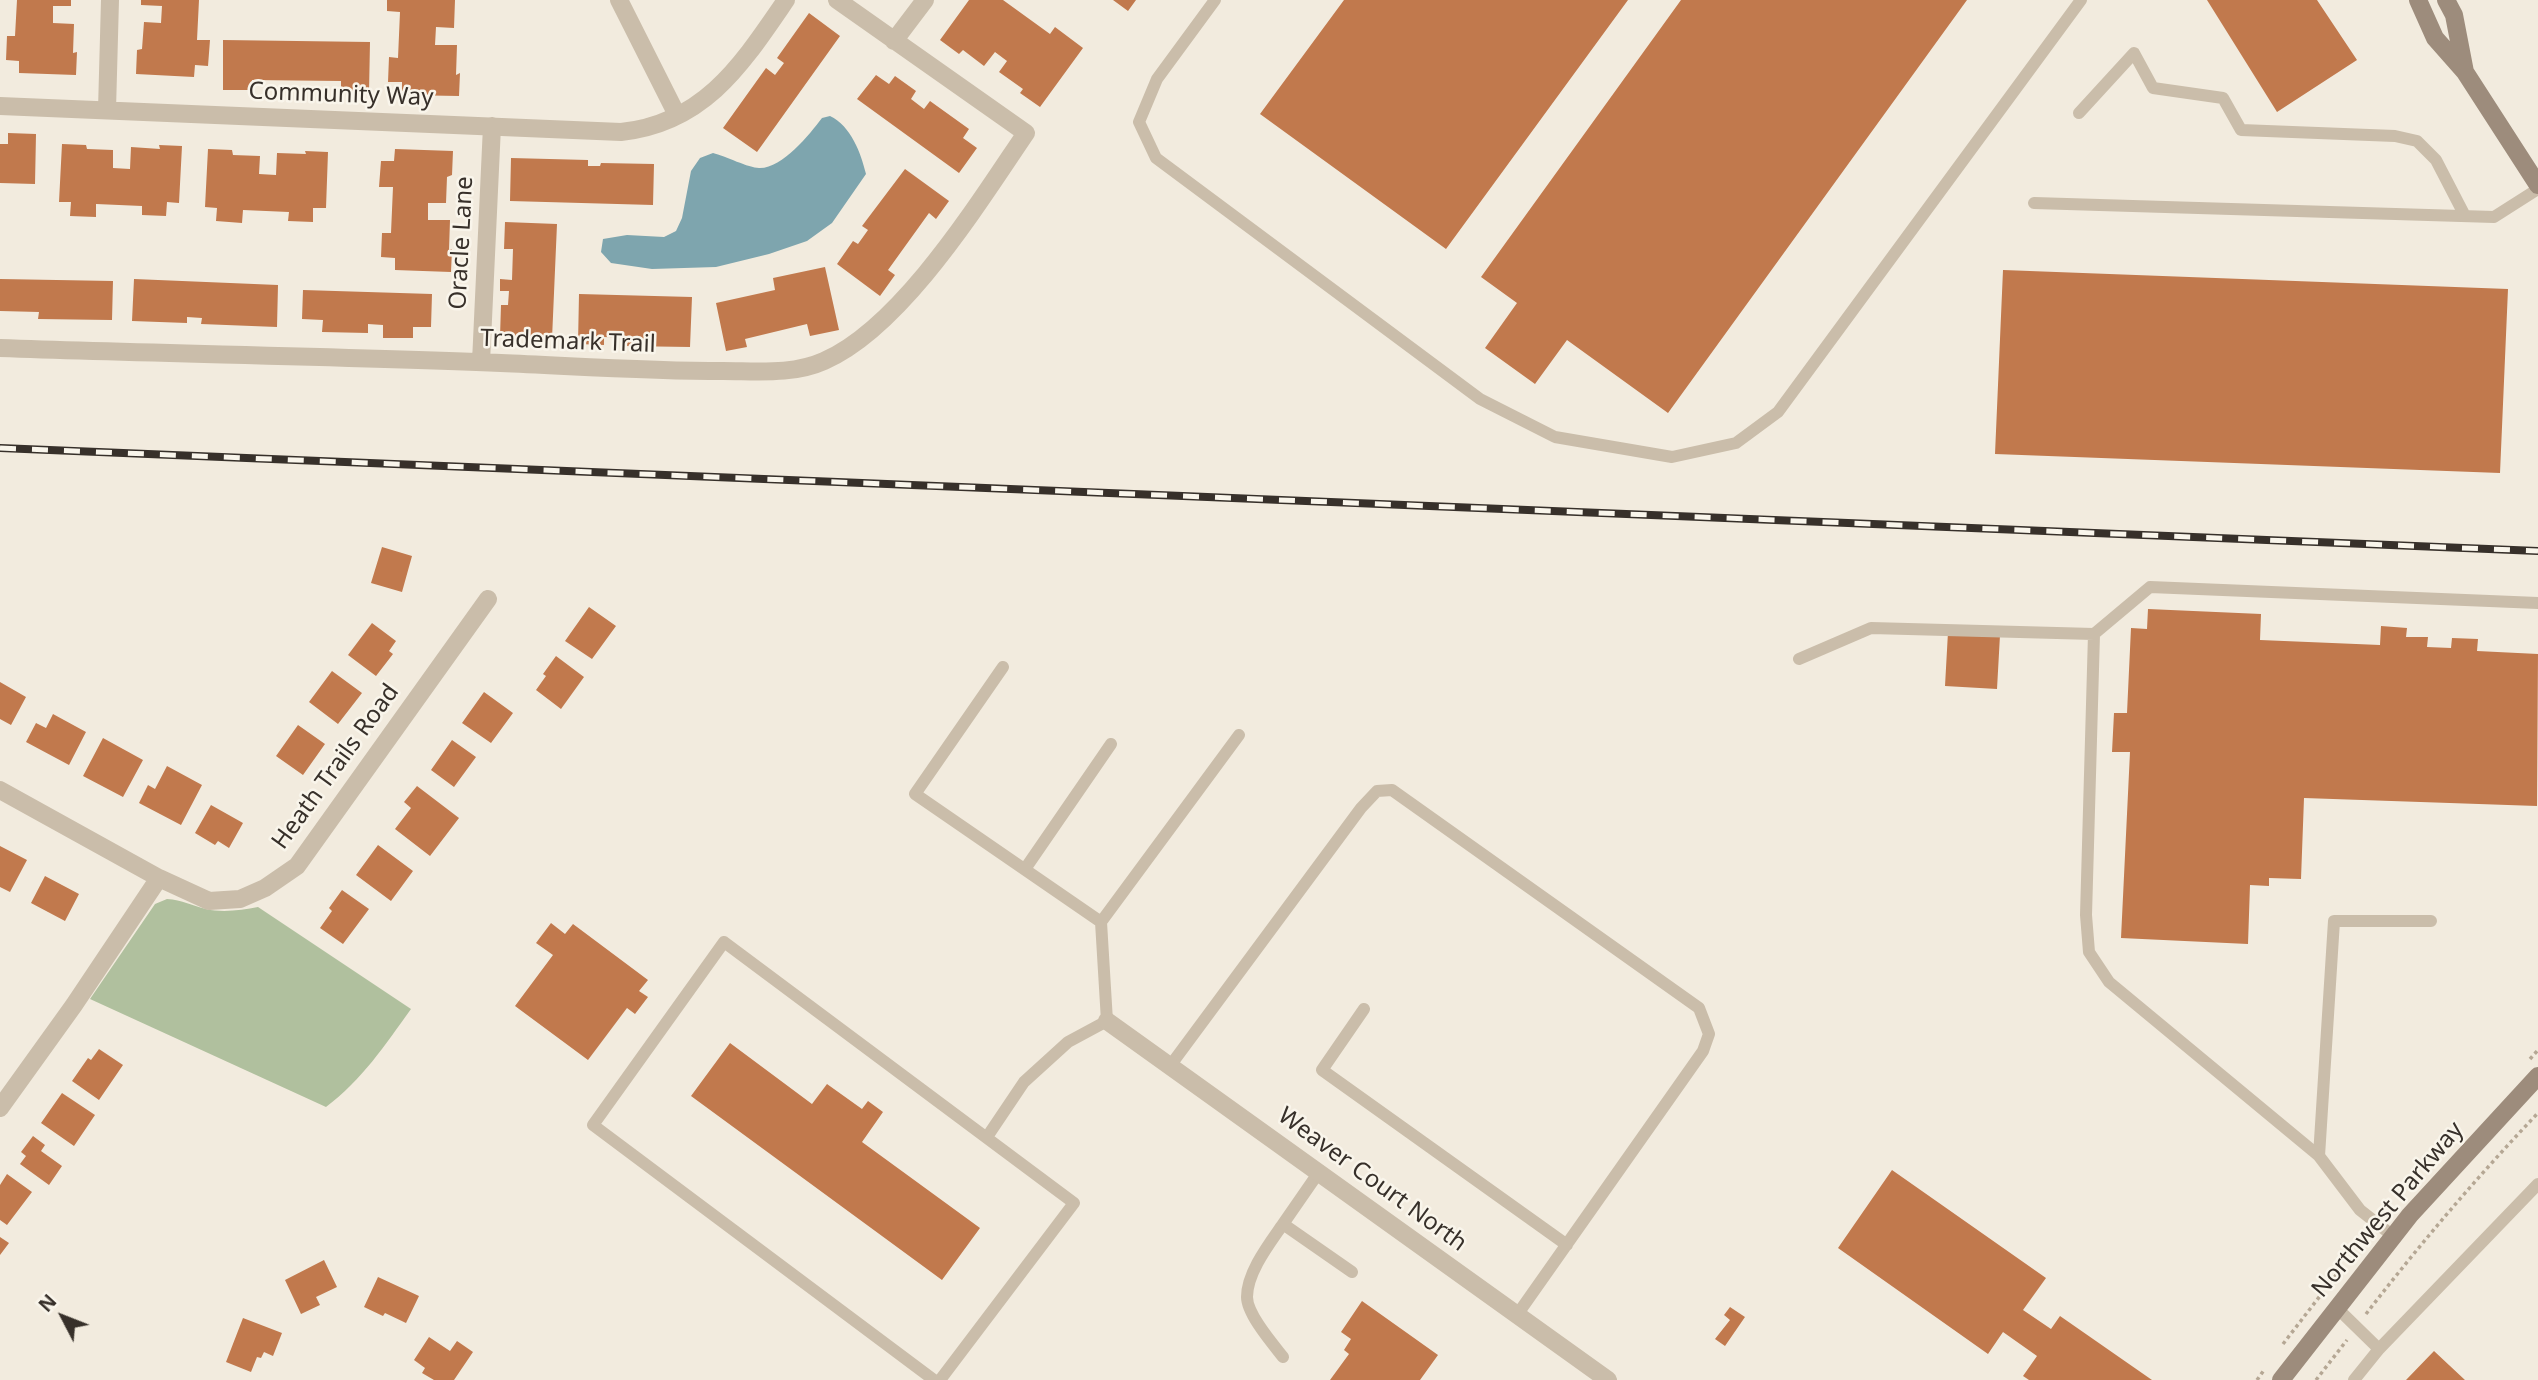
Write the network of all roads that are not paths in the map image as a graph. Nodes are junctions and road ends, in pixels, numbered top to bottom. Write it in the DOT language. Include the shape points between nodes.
graph roads {
  1 [pos="110,0"];
  2 [pos="619,0"];
  3 [pos="786,0"];
  4 [pos="837,0"];
  5 [pos="925,0"];
  6 [pos="1215,0"];
  7 [pos="2081,0"];
  8 [pos="2418,0"];
  9 [pos="2446,0"];
  10 [pos="894,41"];
  11 [pos="2465,72"];
  12 [pos="0,106"];
  13 [pos="107,110"];
  14 [pos="2079,113"];
  15 [pos="677,115"];
  16 [pos="492,126"];
  17 [pos="2538,187"];
  18 [pos="2034,203"];
  19 [pos="2465,216"];
  20 [pos="0,348"];
  21 [pos="481,362"];
  22 [pos="488,599"];
  23 [pos="2538,603"];
  24 [pos="2094,634"];
  25 [pos="1799,659"];
  26 [pos="1003,667"];
  27 [pos="1240,735"];
  28 [pos="1111,744"];
  29 [pos="0,790"];
  30 [pos="1025,869"];
  31 [pos="159,878"];
  32 [pos="2431,921"];
  33 [pos="1101,922"];
  34 [pos="1364,1009"];
  35 [pos="1107,1021"];
  36 [pos="1170,1066"];
  37 [pos="2538,1076"];
  38 [pos="0,1108"];
  39 [pos="986,1137"];
  40 [pos="2319,1156"];
  41 [pos="1319,1172"];
  42 [pos="2538,1184"];
  43 [pos="1283,1224"];
  44 [pos="2393,1236"];
  45 [pos="1567,1245"];
  46 [pos="1352,1272"];
  47 [pos="2337,1308"];
  48 [pos="1517,1315"];
  49 [pos="2379,1349"];
  50 [pos="1283,1357"];
  51 [pos="934,1380"];
  52 [pos="940,1380"];
  53 [pos="1608,1380"];
  54 [pos="2281,1380"];
  55 [pos="2354,1380"];
  1 -- 13 [label="street"];
  2 -- 15 [label="street"];
  3 -- 15 [label="street, Community Way" via="733,74"];
  4 -- 10 [label="street"];
  5 -- 10 [label="street"];
  6 -- 7 [label="lane" via="1157,79 1139,122 1156,158 1480,399 1555,437 1672,457 1735,443 1778,412"];
  8 -- 11 [label="street" via="2439,44"];
  9 -- 11 [label="street" via="2454,15"];
  10 -- 21 [label="street, Trademark Trail" via="1026,133 954,238 878,324 849,347 824,361 790,371"];
  11 -- 17 [label="street"];
  12 -- 13 [label="street, Community Way"];
  13 -- 16 [label="street, Community Way"];
  14 -- 19 [label="lane" via="2134,53 2153,88 2223,98 2241,130 2395,136 2417,141 2436,160"];
  15 -- 16 [label="street, Community Way" via="647,129 621,132"];
  16 -- 21 [label="street, Oracle Lane"];
  17 -- 19 [label="lane" via="2494,217"];
  18 -- 19 [label="lane"];
  20 -- 21 [label="street, Trademark Trail"];
  22 -- 31 [label="street, Heath Trails Road" via="297,866 240,899 209,901"];
  23 -- 24 [label="lane" via="2150,587"];
  24 -- 25 [label="lane" via="1871,628"];
  24 -- 40 [label="lane" via="2086,915 2089,953 2109,982"];
  26 -- 30 [label="lane" via="915,794"];
  27 -- 33 [label="lane"];
  28 -- 30 [label="lane"];
  29 -- 31 [label="street, Heath Trails Road"];
  30 -- 33 [label="lane"];
  31 -- 38 [label="street"];
  32 -- 40 [label="lane" via="2334,921"];
  33 -- 35 [label="lane"];
  34 -- 45 [label="lane" via="1322,1070"];
  35 -- 36 [label="street, Weaver Court North"];
  35 -- 39 [label="lane" via="1068,1042 1024,1082"];
  36 -- 41 [label="street, Weaver Court North"];
  36 -- 45 [label="lane" via="1361,808 1377,791 1392,790 1699,1008 1709,1034 1703,1051"];
  37 -- 44 [label="street, Northwest Parkway"];
  39 -- 51 [label="lane" via="724,942 593,1125"];
  39 -- 52 [label="lane" via="1074,1203"];
  40 -- 44 [label="lane" via="2360,1210"];
  41 -- 43 [label="lane"];
  41 -- 48 [label="street, Weaver Court North"];
  42 -- 49 [label="lane"];
  43 -- 46 [label="lane"];
  43 -- 50 [label="lane" via="1256,1264 1247,1298 1258,1326"];
  44 -- 47 [label="street, Northwest Parkway"];
  45 -- 48 [label="lane"];
  47 -- 49 [label="lane"];
  47 -- 54 [label="street, Northwest Parkway"];
  48 -- 53 [label="street, Weaver Court North"];
  49 -- 55 [label="lane"];
}
